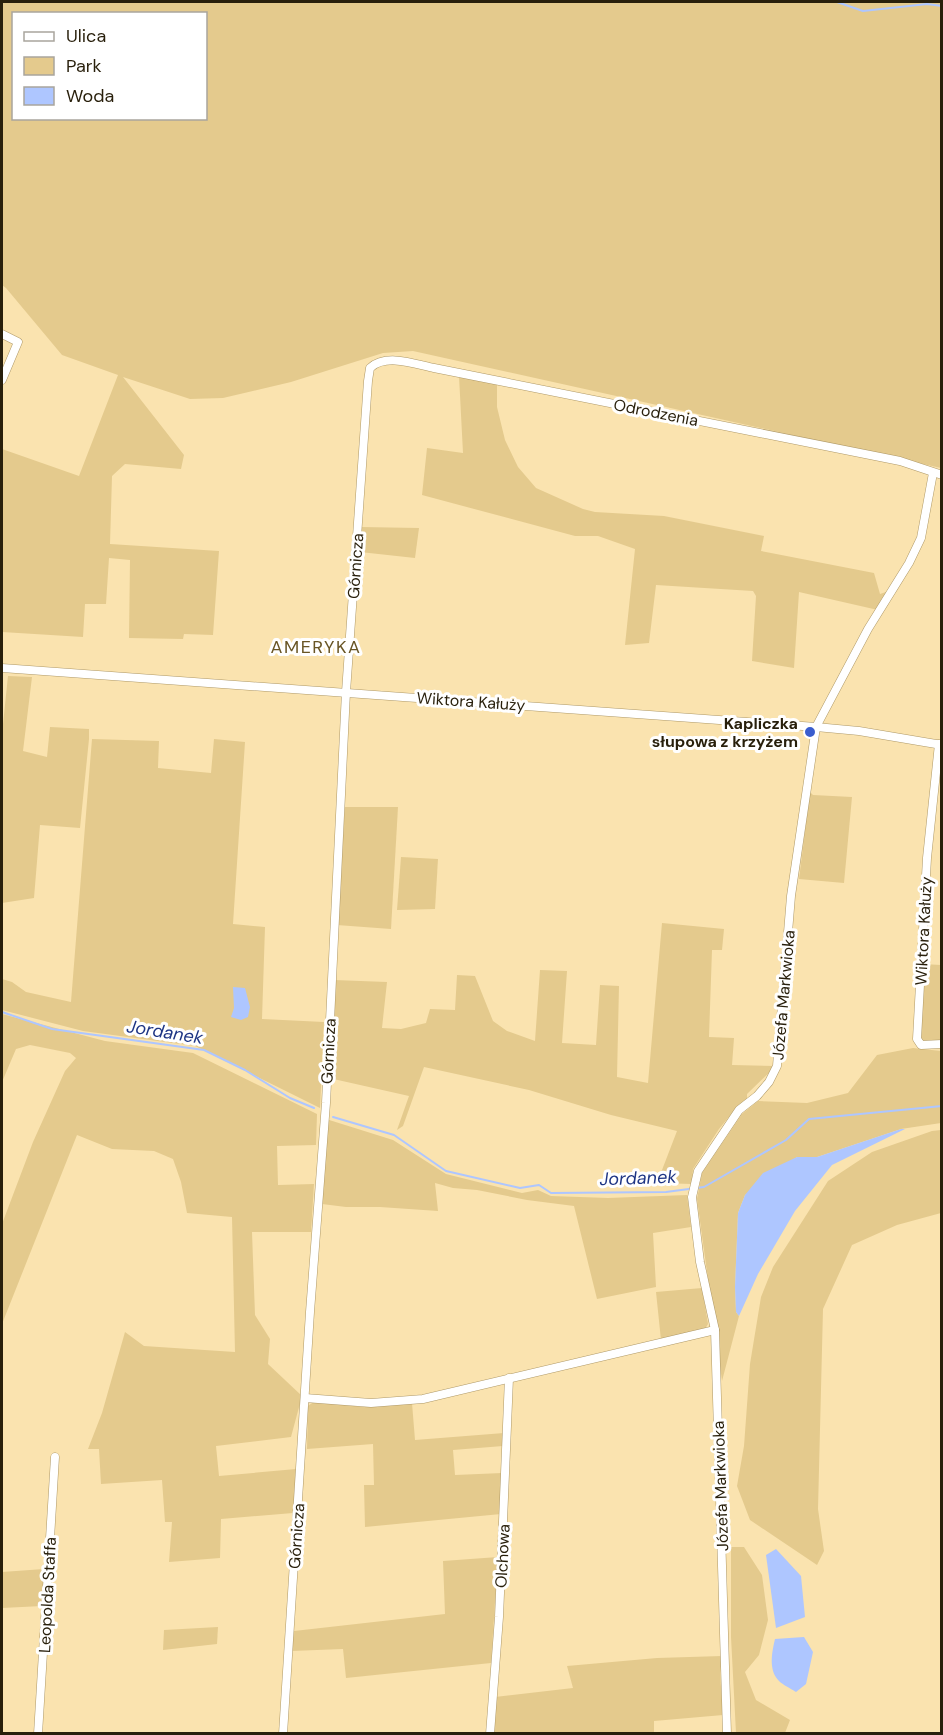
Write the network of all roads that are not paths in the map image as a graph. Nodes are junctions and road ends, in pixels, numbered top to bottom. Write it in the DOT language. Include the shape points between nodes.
graph roads {
  1 [pos="2,334"];
  2 [pos="370,368"];
  3 [pos="2,380"];
  4 [pos="937,474"];
  5 [pos="2,668"];
  6 [pos="346,692"];
  7 [pos="816,727"];
  8 [pos="940,745"];
  9 [pos="942,1044"];
  10 [pos="715,1330"];
  11 [pos="509,1378"];
  12 [pos="305,1398"];
  13 [pos="55,1456"];
  14 [pos="38,1734"];
  15 [pos="283,1734"];
  16 [pos="490,1734"];
  17 [pos="727,1734"];
  1 -- 3 [label="street" via="18,342"];
  2 -- 4 [label="street, Odrodzenia" via="395,360 900,461"];
  2 -- 6 [label="street, Górnicza"];
  4 -- 7 [label="street, Józefa Markwioka" via="917,547"];
  5 -- 6 [label="street, Wiktora Kałuży"];
  6 -- 7 [label="street, Wiktora Kałuży"];
  6 -- 12 [label="street, Górnicza" via="326,1103"];
  7 -- 8 [label="street, Wiktora Kałuży"];
  7 -- 10 [label="street, Józefa Markwioka" via="791,896 777,1066 757,1096 739,1110 698,1171 693,1194 700,1262"];
  8 -- 9 [label="street, Wiktora Kałuży" via="927,858 917,1040 921,1045"];
  10 -- 11 [label="street"];
  10 -- 17 [label="street, Józefa Markwioka"];
  11 -- 12 [label="street" via="423,1399 370,1403"];
  11 -- 16 [label="street, Olchowa"];
  12 -- 15 [label="street, Górnicza"];
  13 -- 14 [label="street, Leopolda Staffa"];
}
